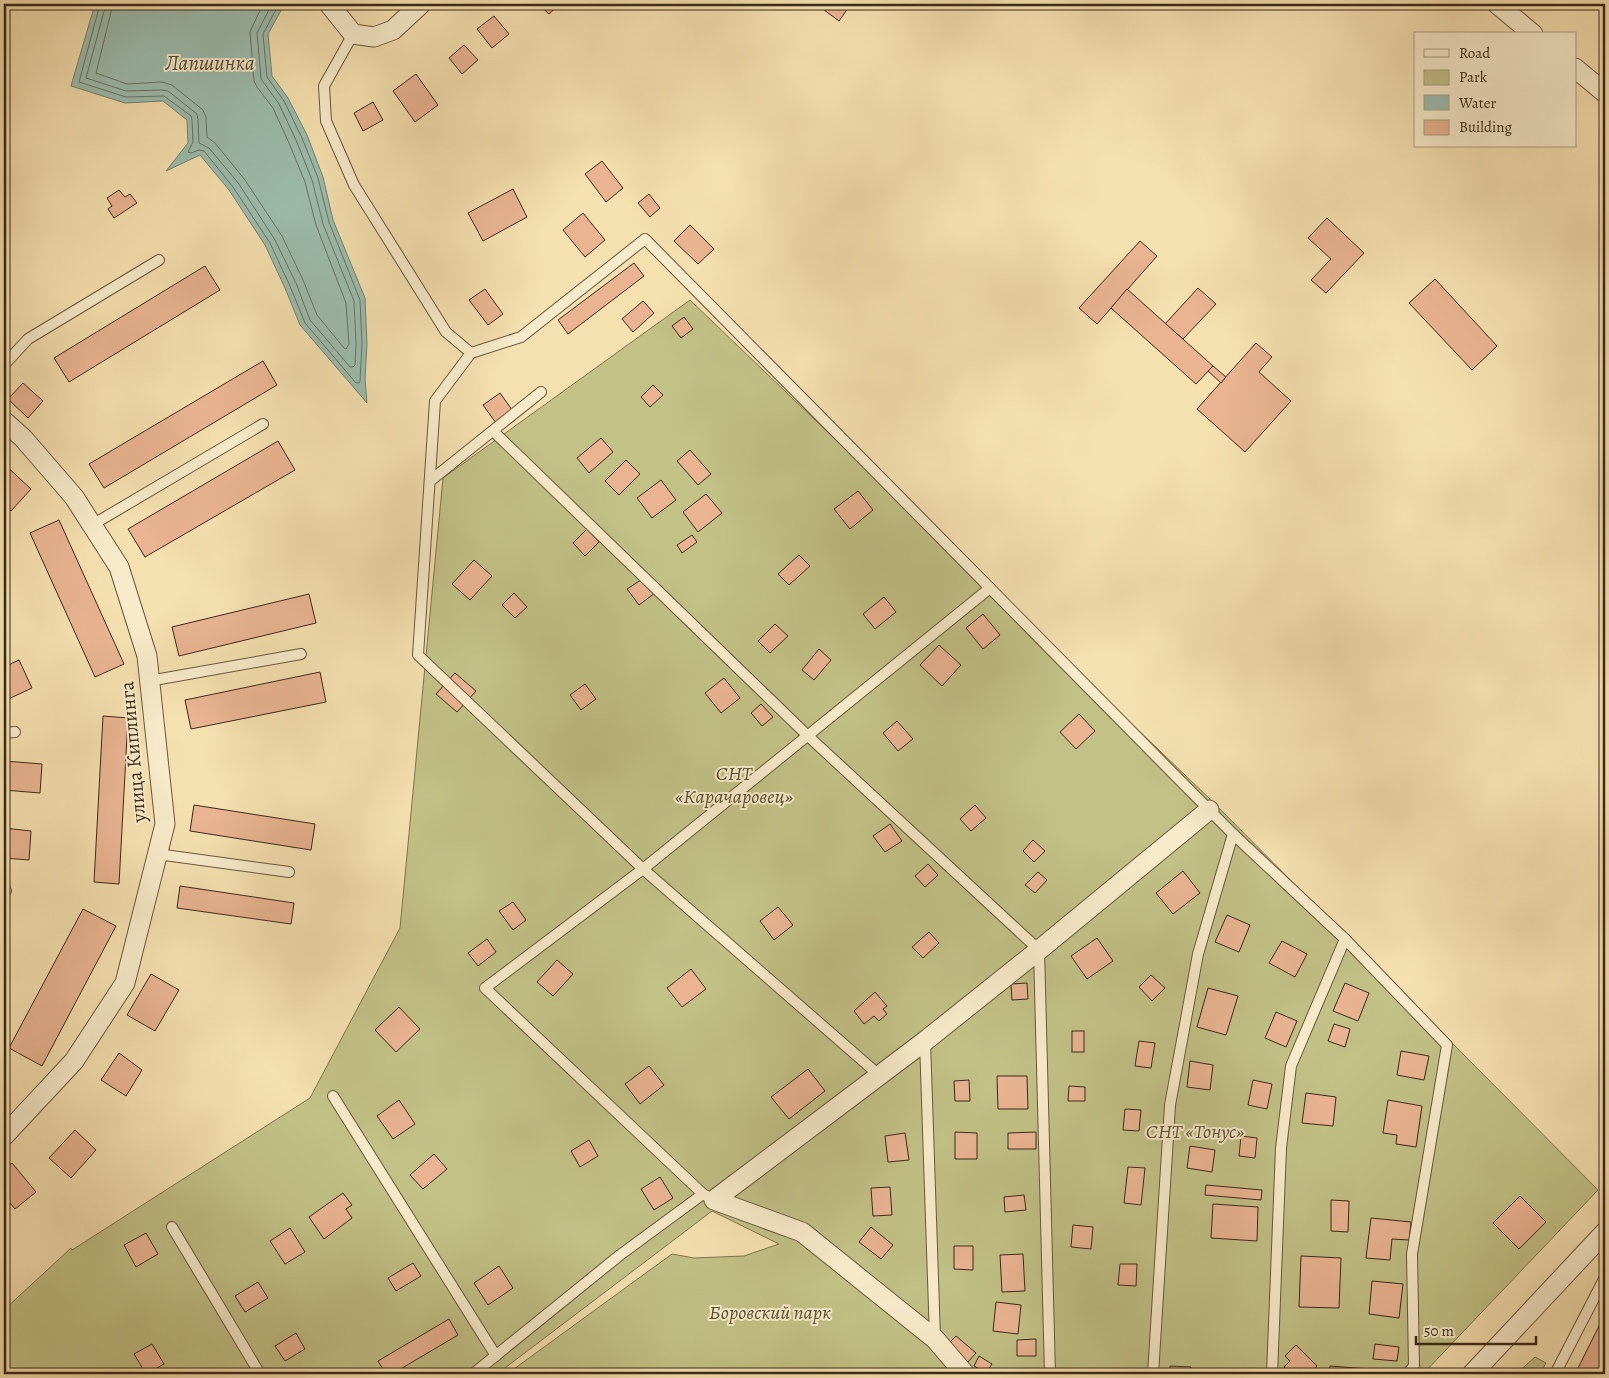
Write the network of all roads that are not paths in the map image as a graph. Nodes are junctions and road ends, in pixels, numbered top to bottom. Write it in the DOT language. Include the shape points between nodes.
graph roads {
  1 [pos="329,4"];
  2 [pos="421,4"];
  3 [pos="1497,4"];
  4 [pos="1532,32"];
  5 [pos="354,34"];
  6 [pos="1576,69"];
  7 [pos="1605,93"];
  8 [pos="158,260"];
  9 [pos="471,352"];
  10 [pos="4,364"];
  11 [pos="541,392"];
  12 [pos="4,421"];
  13 [pos="263,424"];
  14 [pos="493,431"];
  15 [pos="430,481"];
  16 [pos="92,525"];
  17 [pos="990,588"];
  18 [pos="301,654"];
  19 [pos="150,681"];
  20 [pos="807,735"];
  21 [pos="1209,810"];
  22 [pos="1233,834"];
  23 [pos="157,854"];
  24 [pos="643,869"];
  25 [pos="289,872"];
  26 [pos="1345,939"];
  27 [pos="1039,950"];
  28 [pos="925,1041"];
  29 [pos="879,1075"];
  30 [pos="333,1096"];
  31 [pos="4,1136"];
  32 [pos="709,1197"];
  33 [pos="172,1227"];
  34 [pos="1605,1232"];
  35 [pos="1605,1277"];
  36 [pos="935,1339"];
  37 [pos="496,1356"];
  38 [pos="260,1374"];
  39 [pos="473,1374"];
  40 [pos="965,1374"];
  41 [pos="1050,1374"];
  42 [pos="1154,1374"];
  43 [pos="1272,1374"];
  44 [pos="1407,1374"];
  45 [pos="1472,1374"];
  46 [pos="1555,1374"];
  1 -- 5 [label="street"];
  2 -- 5 [label="street" via="393,30 374,37"];
  3 -- 4 [label="street"];
  5 -- 9 [label="lane" via="324,86 326,121 354,185 446,332"];
  6 -- 7 [label="street"];
  8 -- 10 [label="lane" via="28,339"];
  9 -- 15 [label="lane" via="435,401"];
  9 -- 17 [label="lane" via="521,337 644,239"];
  11 -- 14 [label="lane"];
  12 -- 16 [label="street, улица Киплинга" via="74,497"];
  13 -- 16 [label="lane"];
  14 -- 15 [label="lane"];
  14 -- 20 [label="lane"];
  15 -- 24 [label="lane" via="418,655"];
  16 -- 19 [label="street, улица Киплинга" via="119,567 147,656"];
  17 -- 20 [label="lane"];
  17 -- 21 [label="lane"];
  18 -- 19 [label="lane"];
  19 -- 23 [label="street, улица Киплинга" via="165,824"];
  20 -- 24 [label="lane"];
  20 -- 27 [label="lane"];
  21 -- 22 [label="lane"];
  21 -- 27 [label="street"];
  22 -- 26 [label="lane"];
  22 -- 42 [label="lane" via="1198,954 1170,1105"];
  23 -- 25 [label="lane"];
  23 -- 31 [label="street, улица Киплинга" via="125,983 74,1061"];
  24 -- 29 [label="lane"];
  24 -- 32 [label="lane" via="485,988"];
  26 -- 43 [label="lane" via="1290,1066 1281,1148"];
  26 -- 44 [label="lane" via="1447,1045 1412,1254 1414,1366"];
  27 -- 28 [label="street"];
  27 -- 41 [label="lane"];
  28 -- 29 [label="street"];
  28 -- 36 [label="lane"];
  29 -- 32 [label="street"];
  30 -- 37 [label="lane"];
  32 -- 36 [label="street" via="802,1232"];
  32 -- 37 [label="lane" via="620,1255"];
  33 -- 38 [label="lane"];
  34 -- 45 [label="street"];
  35 -- 46 [label="lane"];
  36 -- 40 [label="street"];
  37 -- 39 [label="lane"];
}
